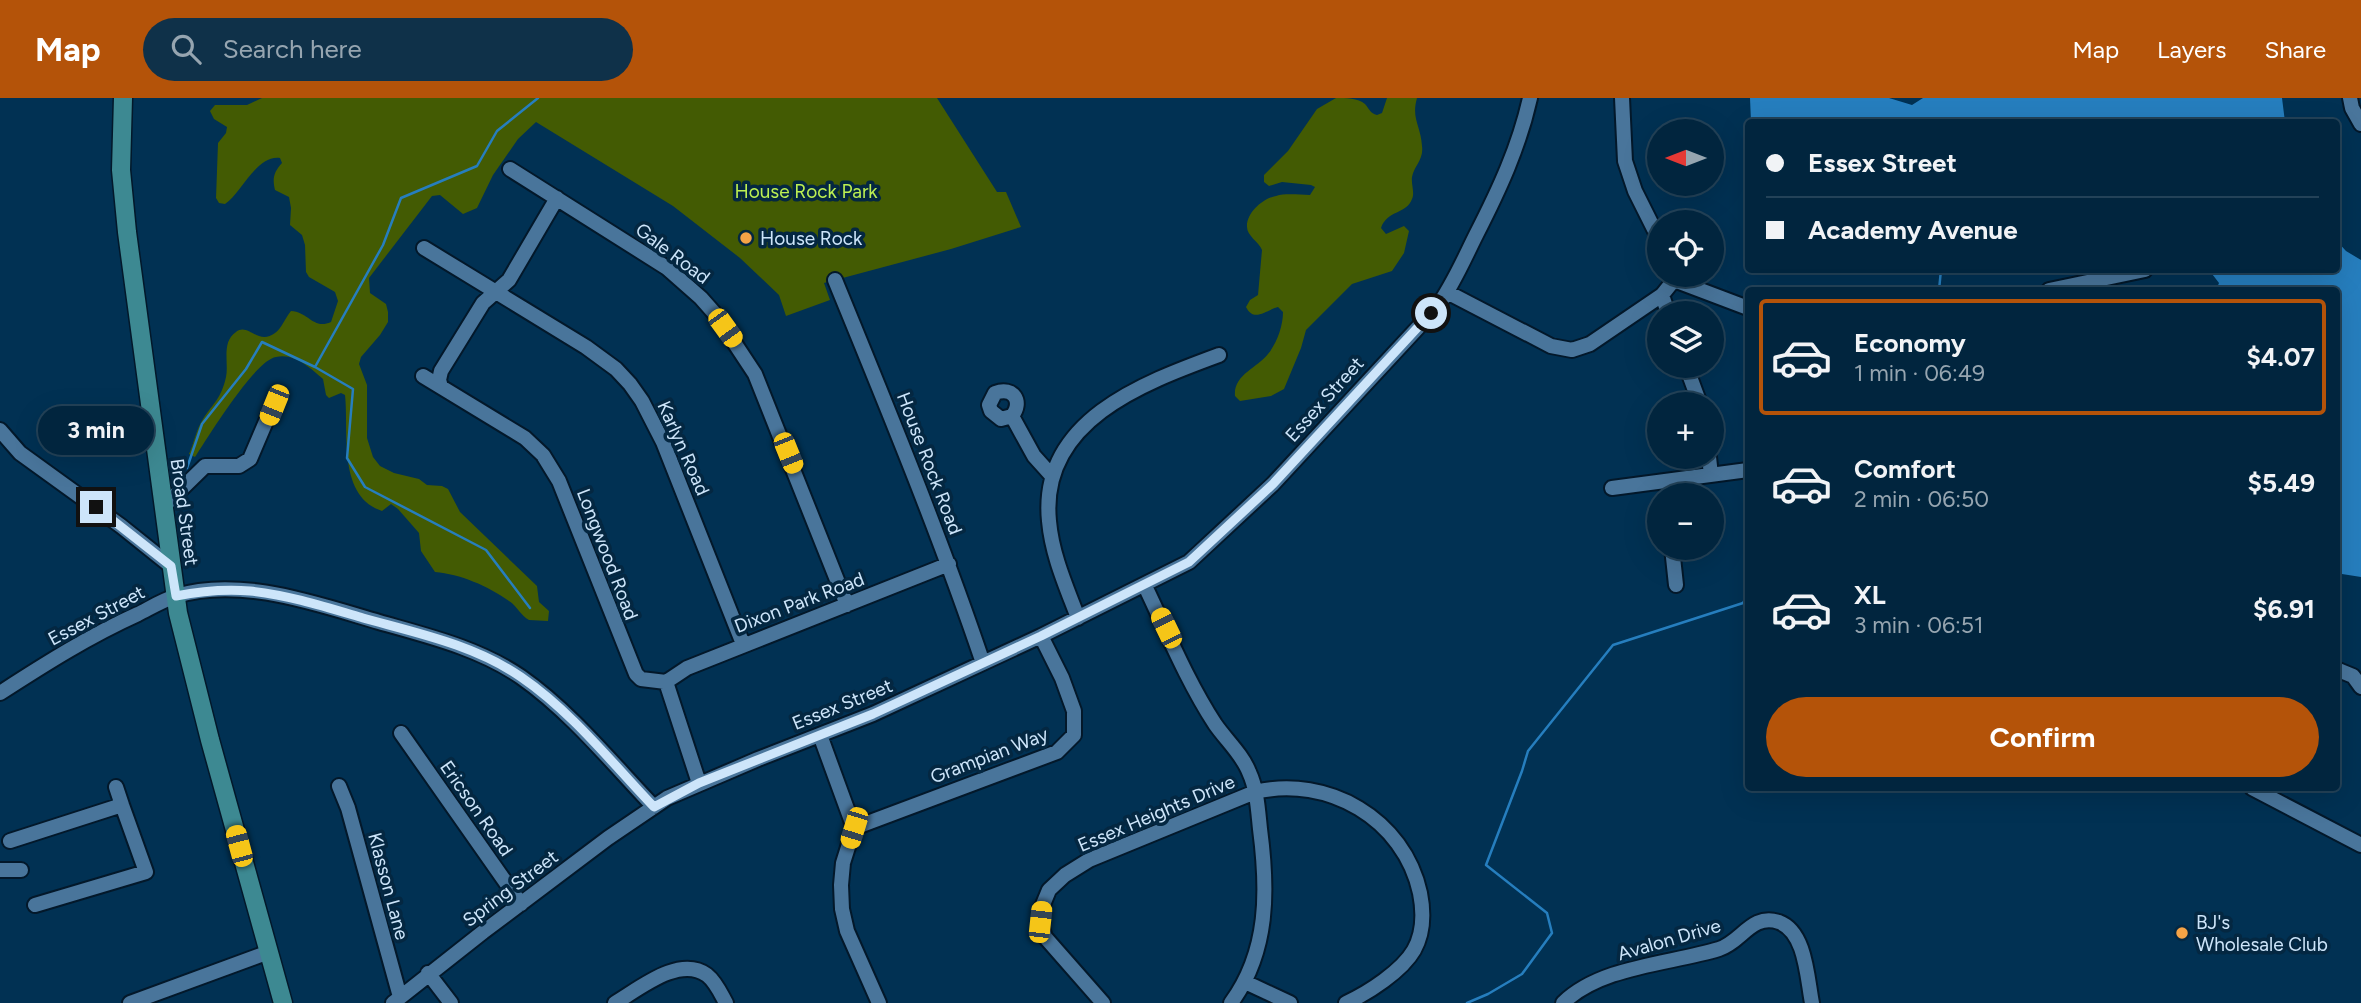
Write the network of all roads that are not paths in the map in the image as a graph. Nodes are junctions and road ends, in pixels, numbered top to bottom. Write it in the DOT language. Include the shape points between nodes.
graph roads {
  1 [pos="122,98"];
  2 [pos="1530,98"];
  3 [pos="1622,98"];
  4 [pos="2350,98"];
  5 [pos="2361,124"];
  6 [pos="510,169"];
  7 [pos="557,198"];
  8 [pos="1647,215"];
  9 [pos="424,248"];
  10 [pos="2131,273"];
  11 [pos="835,280"];
  12 [pos="1667,287"];
  13 [pos="1697,287"];
  14 [pos="2063,287"];
  15 [pos="496,290"];
  16 [pos="1447,292"];
  17 [pos="1662,295"];
  18 [pos="1664,301"];
  19 [pos="1745,307"];
  20 [pos="1219,355"];
  21 [pos="423,376"];
  22 [pos="441,387"];
  23 [pos="274,405"];
  24 [pos="1012,416"];
  25 [pos="0,430"];
  26 [pos="1710,469"];
  27 [pos="1745,470"];
  28 [pos="1052,475"];
  29 [pos="1711,475"];
  30 [pos="1683,483"];
  31 [pos="1612,488"];
  32 [pos="1647,488"];
  33 [pos="164,506"];
  34 [pos="1673,560"];
  35 [pos="949,564"];
  36 [pos="171,566"];
  37 [pos="1676,585"];
  38 [pos="1145,586"];
  39 [pos="176,596"];
  40 [pos="847,605"];
  41 [pos="1078,618"];
  42 [pos="1041,636"];
  43 [pos="743,645"];
  44 [pos="983,663"];
  45 [pos="2340,671"];
  46 [pos="666,682"];
  47 [pos="2361,687"];
  48 [pos="0,693"];
  49 [pos="401,733"];
  50 [pos="820,735"];
  51 [pos="699,783"];
  52 [pos="339,786"];
  53 [pos="116,787"];
  54 [pos="2258,791"];
  55 [pos="1255,792"];
  56 [pos="122,805"];
  57 [pos="654,807"];
  58 [pos="854,828"];
  59 [pos="10,841"];
  60 [pos="2361,845"];
  61 [pos="0,870"];
  62 [pos="22,870"];
  63 [pos="521,904"];
  64 [pos="35,905"];
  65 [pos="269,952"];
  66 [pos="428,973"];
  67 [pos="1245,982"];
  68 [pos="396,1000"];
  69 [pos="131,1003"];
  70 [pos="283,1003"];
  71 [pos="451,1003"];
  72 [pos="615,1003"];
  73 [pos="726,1003"];
  74 [pos="879,1003"];
  75 [pos="1103,1003"];
  76 [pos="1231,1003"];
  77 [pos="1290,1003"];
  78 [pos="1346,1003"];
  79 [pos="1563,1003"];
  80 [pos="1812,1003"];
  1 -- 33 [label="main road, Broad Street" via="122,187"];
  2 -- 16 [label="street, Essex Street" via="1510,165"];
  3 -- 8 [label="street" via="1625,161"];
  4 -- 5 [label="street"];
  6 -- 7 [label="street, Gale Road"];
  7 -- 15 [label="street" via="509,280"];
  7 -- 40 [label="street, Gale Road" via="667,268 701,298 734,340 765,396"];
  9 -- 15 [label="street, Karlyn Road"];
  10 -- 14 [label="street"];
  11 -- 35 [label="street, House Rock Road"];
  12 -- 17 [label="street"];
  13 -- 19 [label="street"];
  15 -- 22 [label="street" via="441,371"];
  15 -- 43 [label="street, Karlyn Road" via="602,358 642,401 672,463"];
  16 -- 17 [label="street" via="1566,350 1590,344"];
  16 -- 38 [label="street, Essex Street" via="1240,517 1189,562"];
  17 -- 18 [label="street"];
  20 -- 28 [label="street" via="1138,387 1103,410 1076,435"];
  21 -- 22 [label="street, Longwood Road"];
  22 -- 46 [label="street, Longwood Road" via="526,438 543,455 559,481 636,674 641,679"];
  23 -- 33 [label="street" via="250,459 239,466 205,466"];
  24 -- 28 [label="street" via="1034,456"];
  25 -- 36 [label="street" via="20,453"];
  26 -- 29 [label="street"];
  27 -- 29 [label="street"];
  28 -- 41 [label="street" via="1051,535"];
  29 -- 30 [label="street"];
  31 -- 32 [label="street"];
  33 -- 36 [label="main road, Broad Street"];
  34 -- 37 [label="street"];
  35 -- 40 [label="street, Dixon Park Road"];
  35 -- 44 [label="street, House Rock Road"];
  36 -- 39 [label="main road, Broad Street"];
  38 -- 41 [label="street, Essex Street"];
  38 -- 55 [label="street, Essex Heights Drive" via="1215,723 1248,769"];
  39 -- 48 [label="street, Essex Street" via="107,627"];
  39 -- 57 [label="street, Essex Street" via="210,590 277,595 473,651 535,687"];
  39 -- 65 [label="main road, Broad Street" via="210,740"];
  40 -- 43 [label="street, Dixon Park Road"];
  41 -- 42 [label="street, Essex Street"];
  42 -- 44 [label="street, Essex Street"];
  42 -- 58 [label="street, Grampian Way" via="1074,711 1074,735 1065,745 1032,763"];
  43 -- 46 [label="street, Dixon Park Road" via="687,668"];
  44 -- 50 [label="street, Essex Street"];
  45 -- 47 [label="street" via="2353,676"];
  46 -- 51 [label="street"];
  49 -- 63 [label="street, Ericson Road"];
  50 -- 51 [label="street, Essex Street"];
  50 -- 58 [label="street"];
  51 -- 57 [label="street, Essex Street"];
  52 -- 68 [label="street, Klasson Lane"];
  53 -- 56 [label="street"];
  54 -- 60 [label="street"];
  55 -- 67 [label="street, Essex Heights Drive" via="1265,901 1262,932"];
  55 -- 75 [label="street, Essex Heights Drive" via="1089,860 1049,890 1040,922 1045,937"];
  55 -- 78 [label="street" via="1297,788 1345,800 1366,812 1398,844 1417,878 1424,917 1413,951 1365,994"];
  56 -- 59 [label="street"];
  56 -- 64 [label="street" via="146,872"];
  57 -- 63 [label="street, Spring Street"];
  58 -- 74 [label="street" via="843,863 842,909 852,944"];
  61 -- 62 [label="street"];
  63 -- 66 [label="street, Spring Street"];
  65 -- 69 [label="street"];
  65 -- 70 [label="main road, Broad Street"];
  66 -- 68 [label="street, Spring Street"];
  66 -- 71 [label="street"];
  67 -- 76 [label="street, Essex Heights Drive"];
  67 -- 77 [label="street"];
  72 -- 73 [label="street" via="664,974 687,969 707,975"];
  79 -- 80 [label="street, Avalon Drive" via="1592,983 1731,944 1762,921 1779,923 1797,936"];
}
